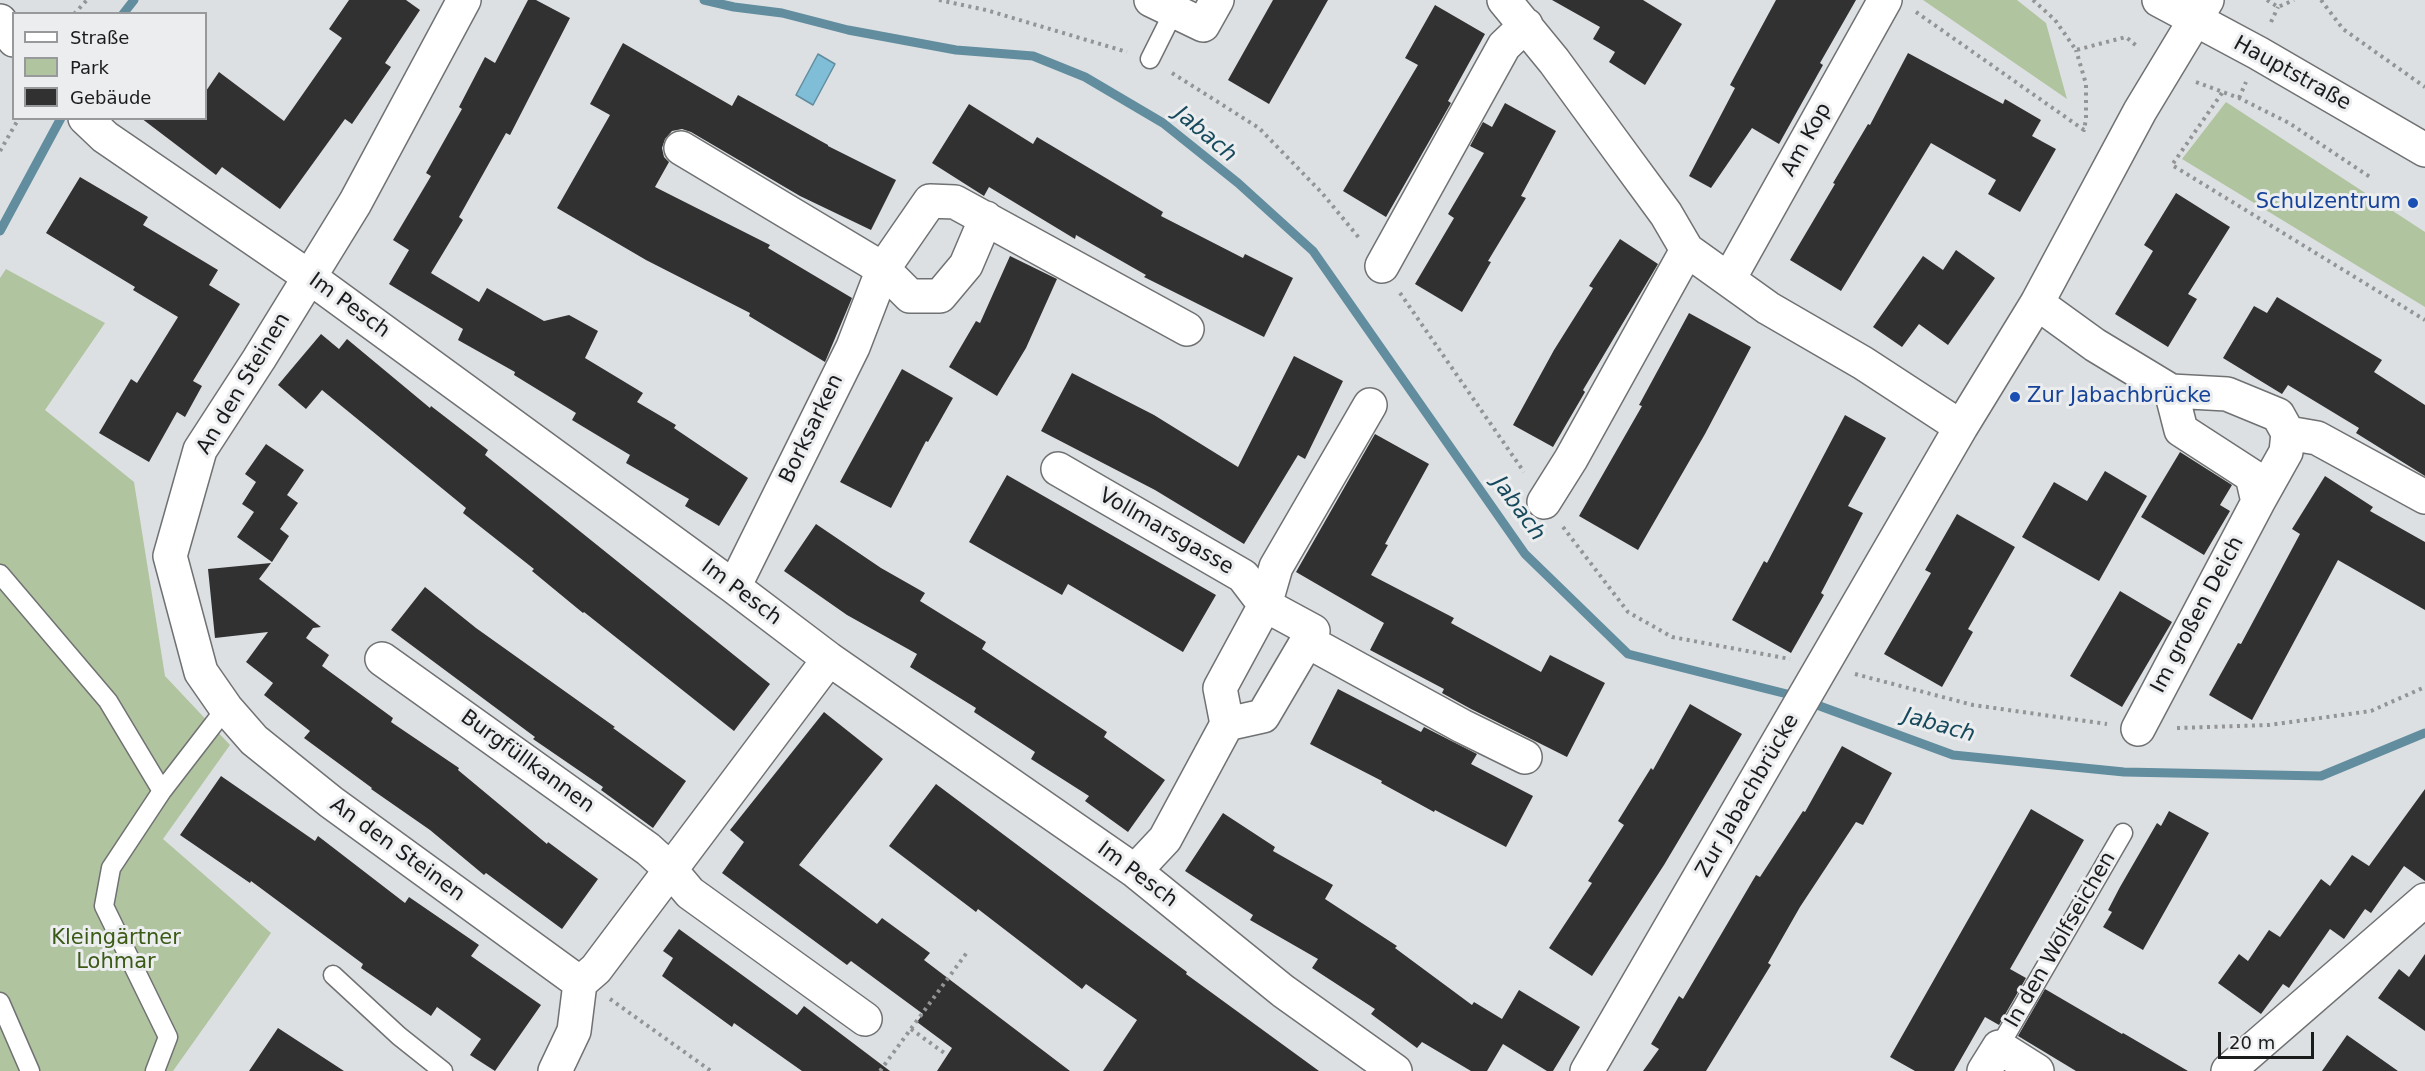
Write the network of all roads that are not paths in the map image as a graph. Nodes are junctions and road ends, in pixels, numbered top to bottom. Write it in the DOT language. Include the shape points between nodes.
graph roads {
  1 [pos="464,0"];
  2 [pos="1217,0"];
  3 [pos="1504,0"];
  4 [pos="2159,0"];
  5 [pos="1897,3"];
  6 [pos="1162,6"];
  7 [pos="2201,10"];
  8 [pos="0,21"];
  9 [pos="1526,25"];
  10 [pos="12,37"];
  11 [pos="1150,59"];
  12 [pos="87,120"];
  13 [pos="681,148"];
  14 [pos="2425,150"];
  15 [pos="986,218"];
  16 [pos="1687,250"];
  17 [pos="1382,266"];
  18 [pos="883,269"];
  19 [pos="308,276"];
  20 [pos="1729,279"];
  21 [pos="2037,303"];
  22 [pos="1188,329"];
  23 [pos="2171,391"];
  24 [pos="1370,405"];
  25 [pos="1960,427"];
  26 [pos="2288,433"];
  27 [pos="1058,469"];
  28 [pos="2425,497"];
  29 [pos="1544,502"];
  30 [pos="2258,502"];
  31 [pos="0,574"];
  32 [pos="734,587"];
  33 [pos="1265,605"];
  34 [pos="1307,641"];
  35 [pos="382,659"];
  36 [pos="829,659"];
  37 [pos="226,708"];
  38 [pos="1227,724"];
  39 [pos="2138,729"];
  40 [pos="1525,757"];
  41 [pos="162,791"];
  42 [pos="2123,833"];
  43 [pos="669,868"];
  44 [pos="1135,871"];
  45 [pos="2425,900"];
  46 [pos="333,975"];
  47 [pos="580,983"];
  48 [pos="0,1002"];
  49 [pos="865,1019"];
  50 [pos="1991,1059"];
  51 [pos="30,1071"];
  52 [pos="155,1071"];
  53 [pos="443,1071"];
  54 [pos="555,1071"];
  55 [pos="1395,1071"];
  56 [pos="1587,1071"];
  57 [pos="2037,1071"];
  58 [pos="2228,1071"];
  1 -- 19 [label="street, An den Steinen" via="355,203"];
  2 -- 6 [label="street" via="1203,25"];
  3 -- 9 [label="street"];
  4 -- 7 [label="street, Hauptstraße"];
  5 -- 20 [label="street, Am Kop"];
  6 -- 11 [label="lane"];
  7 -- 14 [label="street, Hauptstraße" via="2258,53"];
  7 -- 21 [label="street, Zur Jabachbrücke" via="2140,111"];
  8 -- 10 [label="street"];
  9 -- 16 [label="street" via="1666,214"];
  9 -- 17 [label="street" via="1504,46"];
  12 -- 19 [label="street, Im Pesch" via="105,137"];
  13 -- 18 [label="street"];
  15 -- 18 [label="street, Borksarken" via="955,202 930,201"];
  15 -- 18 [label="street" via="966,265 940,296 910,296"];
  15 -- 22 [label="street, Borksarken"];
  16 -- 20 [label="street"];
  16 -- 29 [label="street"];
  18 -- 32 [label="street, Borksarken" via="853,347"];
  19 -- 32 [label="street, Im Pesch"];
  19 -- 37 [label="street, An den Steinen" via="200,450 170,556 201,672"];
  20 -- 25 [label="street" via="1768,308 1863,363"];
  21 -- 23 [label="street" via="2095,345"];
  21 -- 25 [label="street, Zur Jabachbrücke"];
  23 -- 26 [label="street" via="2227,394 2278,416"];
  23 -- 30 [label="street" via="2181,430 2252,476"];
  24 -- 33 [label="street" via="1276,567"];
  25 -- 56 [label="street, Zur Jabachbrücke"];
  26 -- 28 [label="street" via="2317,438"];
  26 -- 30 [label="street, Im großen Deich" via="2286,452"];
  27 -- 33 [label="street, Vollmarsgasse" via="1243,576"];
  30 -- 39 [label="street, Im großen Deich"];
  31 -- 41 [label="lane" via="108,701"];
  32 -- 36 [label="street, Im Pesch"];
  33 -- 34 [label="street, Vollmarsgasse" via="1313,631"];
  33 -- 38 [label="street" via="1220,688"];
  34 -- 38 [label="street" via="1263,716"];
  34 -- 40 [label="street"];
  35 -- 43 [label="street, Burgfüllkannen"];
  36 -- 43 [label="street"];
  36 -- 44 [label="street, Im Pesch"];
  37 -- 41 [label="lane"];
  37 -- 47 [label="street, An den Steinen" via="254,740 331,802"];
  38 -- 44 [label="street" via="1165,839"];
  41 -- 52 [label="lane" via="111,868 104,906 168,1037"];
  42 -- 50 [label="lane, In den Wolfseichen"];
  43 -- 47 [label="street" via="596,969"];
  43 -- 49 [label="street, Burgfüllkannen" via="690,892"];
  44 -- 55 [label="street, Im Pesch" via="1283,991"];
  45 -- 58 [label="street"];
  46 -- 53 [label="lane"];
  47 -- 54 [label="street" via="574,1031"];
  48 -- 51 [label="lane"];
  50 -- 57 [label="street, In den Wolfseichen"];
}
